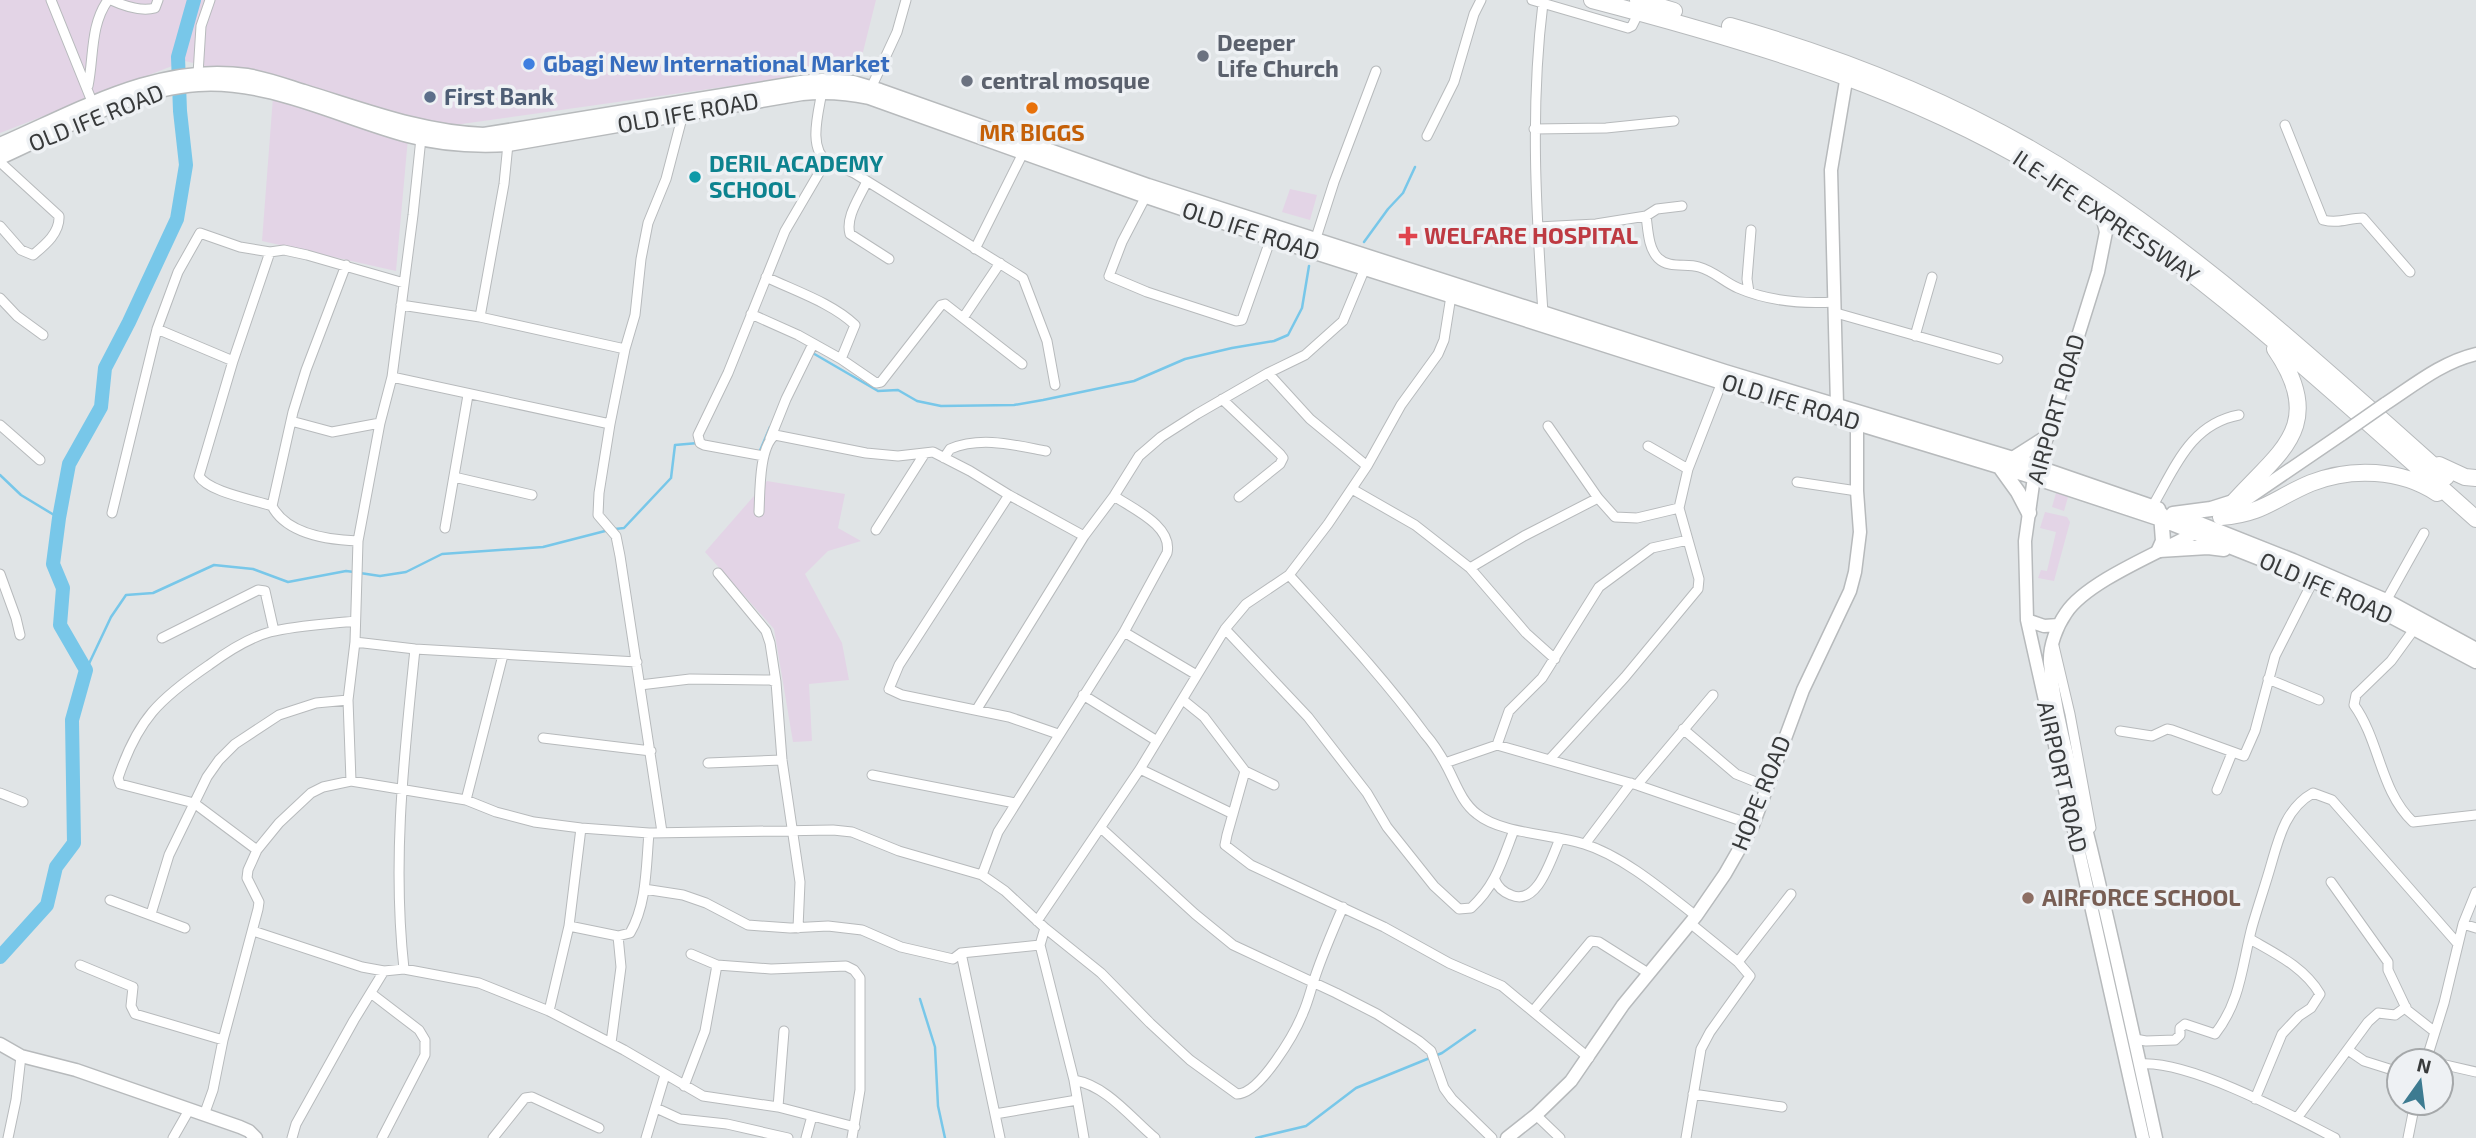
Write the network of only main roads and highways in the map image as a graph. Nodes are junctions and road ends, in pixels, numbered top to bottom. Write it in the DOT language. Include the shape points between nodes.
graph roads {
  1 [pos="1592,0"];
  2 [pos="1638,6"];
  3 [pos="1676,6"];
  4 [pos="1847,75"];
  5 [pos="178,81"];
  6 [pos="249,82"];
  7 [pos="600,123"];
  8 [pos="0,145"];
  9 [pos="1,165"];
  10 [pos="1085,170"];
  11 [pos="2094,204"];
  12 [pos="1424,281"];
  13 [pos="2249,318"];
  14 [pos="2476,354"];
  15 [pos="1837,405"];
  16 [pos="1857,422"];
  17 [pos="2046,438"];
  18 [pos="2409,444"];
  19 [pos="2007,463"];
  20 [pos="2035,472"];
  21 [pos="2476,478"];
  22 [pos="2232,502"];
  23 [pos="2476,505"];
  24 [pos="2162,512"];
  25 [pos="2029,513"];
  26 [pos="2243,515"];
  27 [pos="2221,517"];
  28 [pos="2476,519"];
  29 [pos="2202,529"];
  30 [pos="2241,546"];
  31 [pos="2160,551"];
  32 [pos="2027,620"];
  33 [pos="2059,625"];
  34 [pos="2476,650"];
  35 [pos="2476,661"];
  36 [pos="2081,829"];
  37 [pos="0,1044"];
  38 [pos="256,1138"];
  39 [pos="1507,1138"];
  40 [pos="2143,1138"];
  41 [pos="2156,1138"];
  1 -- 2 [label="highway, ILE-IFE EXPRESSWAY"];
  2 -- 3 [label="highway, ILE-IFE EXPRESSWAY"];
  2 -- 4 [label="highway, ILE-IFE EXPRESSWAY"];
  3 -- 18 [label="highway, ILE-IFE EXPRESSWAY" via="1864,71 2043,157 2119,205 2221,280"];
  4 -- 11 [label="highway, ILE-IFE EXPRESSWAY" via="1946,119"];
  4 -- 15 [label="main road" via="1831,170"];
  5 -- 6 [label="main road, OLD IFE ROAD"];
  5 -- 8 [label="main road, OLD IFE ROAD" via="93,104"];
  5 -- 9 [label="main road, OLD IFE ROAD" via="96,113"];
  6 -- 7 [label="main road, OLD IFE ROAD" via="461,134"];
  6 -- 7 [label="main road, OLD IFE ROAD" via="421,138 460,145 508,144"];
  7 -- 10 [label="main road, OLD IFE ROAD" via="822,91 869,97 1023,153"];
  7 -- 10 [label="main road, OLD IFE ROAD" via="801,83 840,82 871,88"];
  10 -- 12 [label="main road, OLD IFE ROAD" via="1315,241"];
  10 -- 12 [label="main road, OLD IFE ROAD" via="1146,197 1271,238"];
  11 -- 13 [label="highway, ILE-IFE EXPRESSWAY"];
  11 -- 17 [label="main road, AIRPORT ROAD" via="2106,232 2098,272"];
  12 -- 15 [label="main road, OLD IFE ROAD" via="1543,313"];
  12 -- 16 [label="main road, OLD IFE ROAD" via="1451,296"];
  13 -- 22 [label="highway" via="2290,372 2296,384 2297,412 2284,449"];
  13 -- 28 [label="highway, ILE-IFE EXPRESSWAY"];
  14 -- 27 [label="main road, bridge" via="2440,367"];
  15 -- 19 [label="main road, OLD IFE ROAD"];
  16 -- 19 [label="main road, OLD IFE ROAD"];
  16 -- 39 [label="main road, HOPE ROAD" via="1859,552 1850,591 1803,690 1753,825 1693,920 1623,1005 1571,1081"];
  17 -- 19 [label="main road"];
  17 -- 20 [label="main road, AIRPORT ROAD"];
  18 -- 21 [label="highway" via="2454,473"];
  18 -- 23 [label="highway, ILE-IFE EXPRESSWAY"];
  19 -- 20 [label="main road, OLD IFE ROAD"];
  19 -- 25 [label="main road"];
  20 -- 24 [label="main road, OLD IFE ROAD"];
  20 -- 25 [label="main road, AIRPORT ROAD"];
  22 -- 24 [label="main road" via="2207,510"];
  22 -- 27 [label="highway"];
  24 -- 29 [label="main road, OLD IFE ROAD"];
  24 -- 31 [label="main road"];
  25 -- 32 [label="main road, AIRPORT ROAD"];
  26 -- 27 [label="highway"];
  26 -- 28 [label="highway" via="2319,480 2363,473 2414,481"];
  26 -- 30 [label="main road"];
  27 -- 29 [label="main road"];
  29 -- 30 [label="main road, OLD IFE ROAD"];
  29 -- 31 [label="main road"];
  30 -- 31 [label="main road"];
  30 -- 34 [label="main road, OLD IFE ROAD" via="2386,601"];
  30 -- 35 [label="main road, OLD IFE ROAD" via="2382,611"];
  31 -- 33 [label="main road" via="2082,596"];
  32 -- 33 [label="main road"];
  32 -- 36 [label="main road, AIRPORT ROAD"];
  33 -- 36 [label="main road, AIRPORT ROAD" via="2050,661"];
  36 -- 40 [label="main road, AIRPORT ROAD"];
  36 -- 41 [label="main road, AIRPORT ROAD" via="2116,949"];
  37 -- 38 [label="main road" via="21,1056 76,1070 250,1131"];
}
